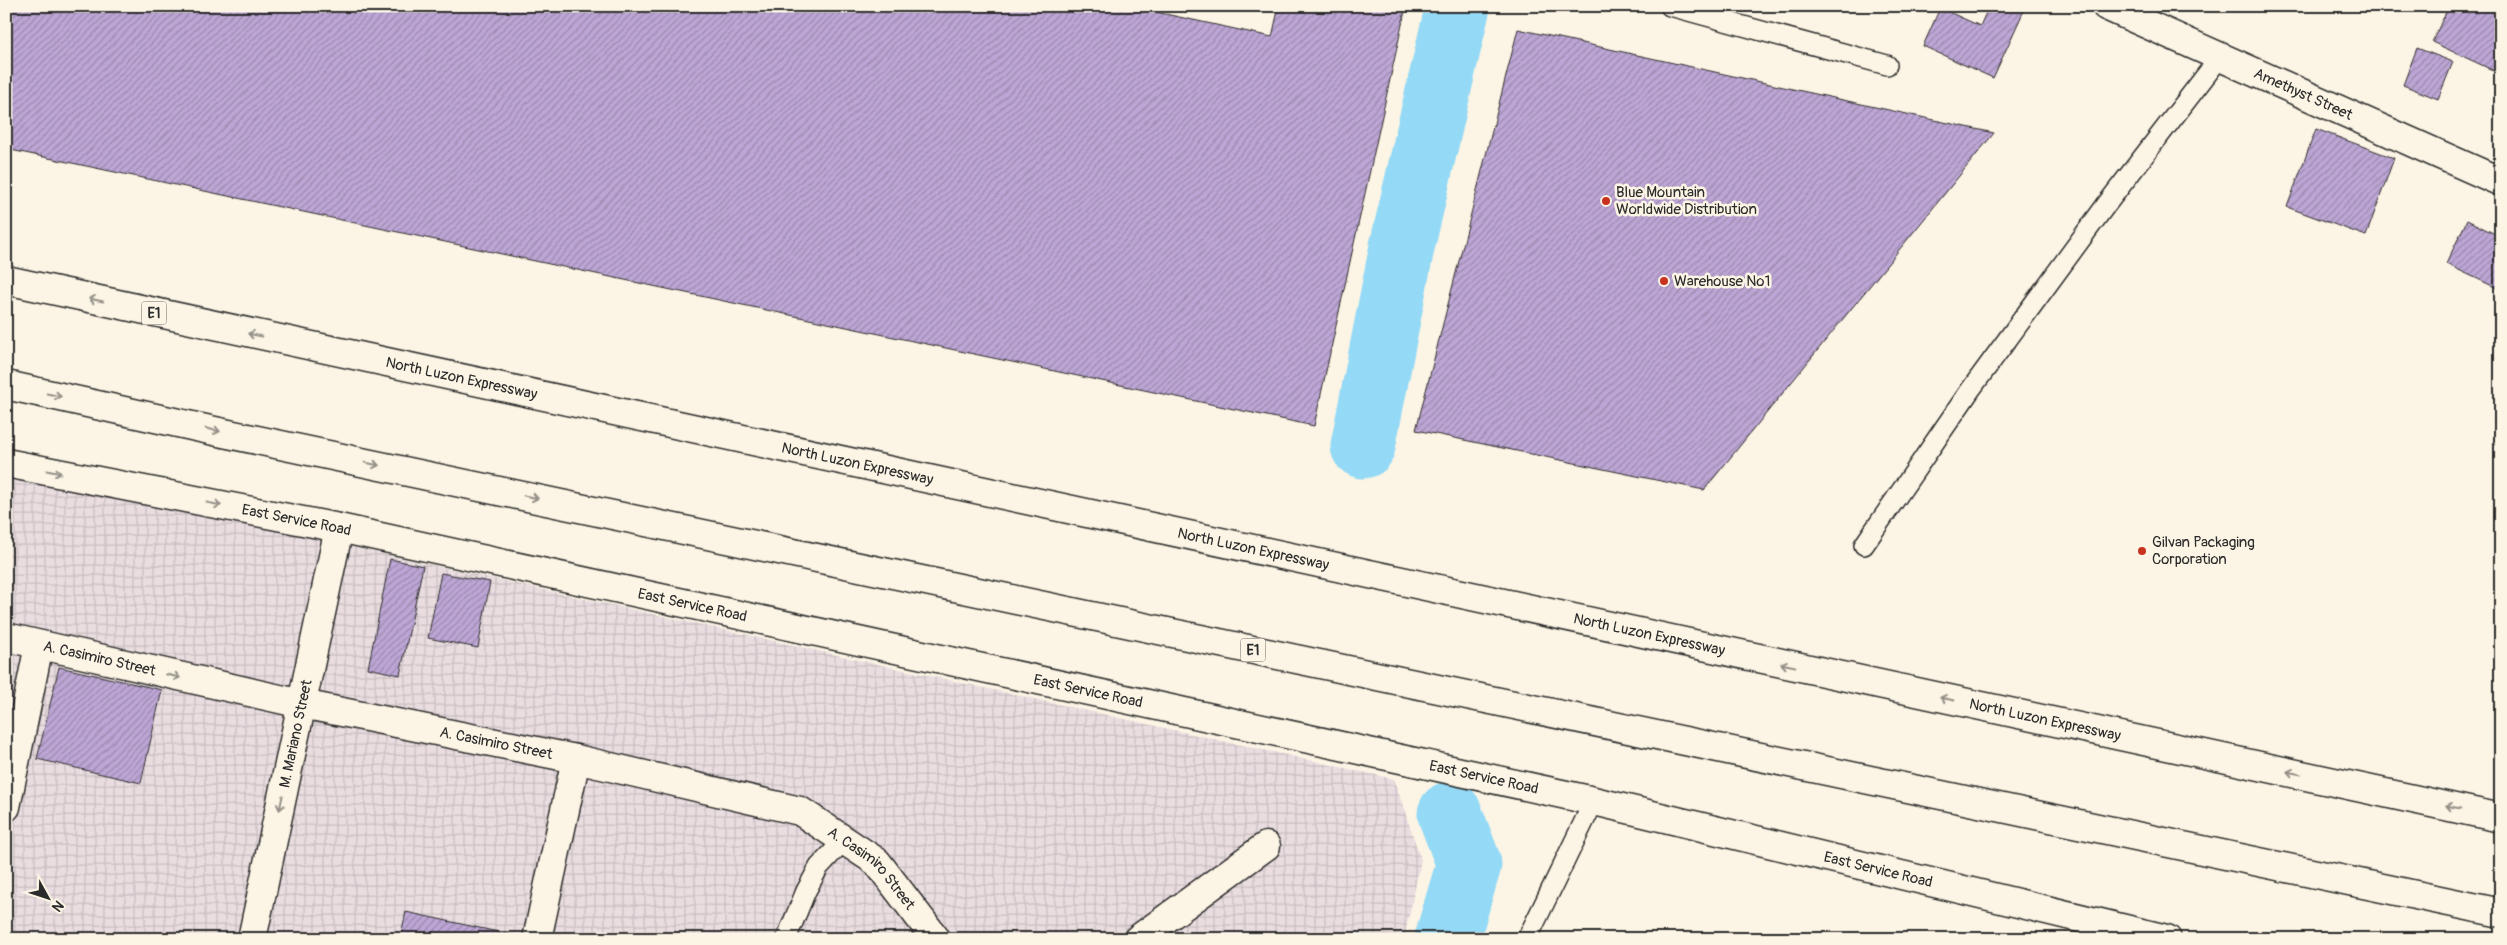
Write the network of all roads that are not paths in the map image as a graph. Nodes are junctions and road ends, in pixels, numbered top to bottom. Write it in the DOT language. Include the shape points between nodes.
graph roads {
  1 [pos="1670,6"];
  2 [pos="2106,6"];
  3 [pos="2220,58"];
  4 [pos="1887,65"];
  5 [pos="2501,182"];
  6 [pos="6,280"];
  7 [pos="6,385"];
  8 [pos="6,463"];
  9 [pos="339,528"];
  10 [pos="1864,545"];
  11 [pos="6,637"];
  12 [pos="39,646"];
  13 [pos="302,704"];
  14 [pos="576,759"];
  15 [pos="1594,801"];
  16 [pos="6,807"];
  17 [pos="2501,818"];
  18 [pos="845,839"];
  19 [pos="1266,846"];
  20 [pos="2501,913"];
  21 [pos="252,939"];
  22 [pos="537,939"];
  23 [pos="786,939"];
  24 [pos="936,939"];
  25 [pos="1138,939"];
  26 [pos="1527,939"];
  27 [pos="2167,939"];
  1 -- 4 [label="lane"];
  2 -- 3 [label="main road, Amethyst Street"];
  3 -- 5 [label="main road, Amethyst Street"];
  3 -- 10 [label="lane" via="2106,205 1971,389"];
  17 -- 6 [label="main road, North Luzon Expressway / E1, one-way"];
  7 -- 20 [label="main road, E1, one-way"];
  8 -- 9 [label="main road, East Service Road, one-way"];
  9 -- 13 [label="main road, M. Mariano Street"];
  9 -- 15 [label="main road, East Service Road"];
  11 -- 12 [label="main road, A. Casimiro Street"];
  12 -- 13 [label="main road, A. Casimiro Street, one-way"];
  12 -- 16 [label="main road"];
  13 -- 14 [label="main road, A. Casimiro Street"];
  13 -- 21 [label="main road, M. Mariano Street, one-way"];
  14 -- 18 [label="main road, A. Casimiro Street" via="800,811"];
  14 -- 22 [label="main road"];
  15 -- 26 [label="lane"];
  15 -- 27 [label="main road, East Service Road"];
  18 -- 23 [label="lane" via="820,868 806,891"];
  18 -- 24 [label="main road, A. Casimiro Street" via="877,862"];
  19 -- 25 [label="main road"];
}
